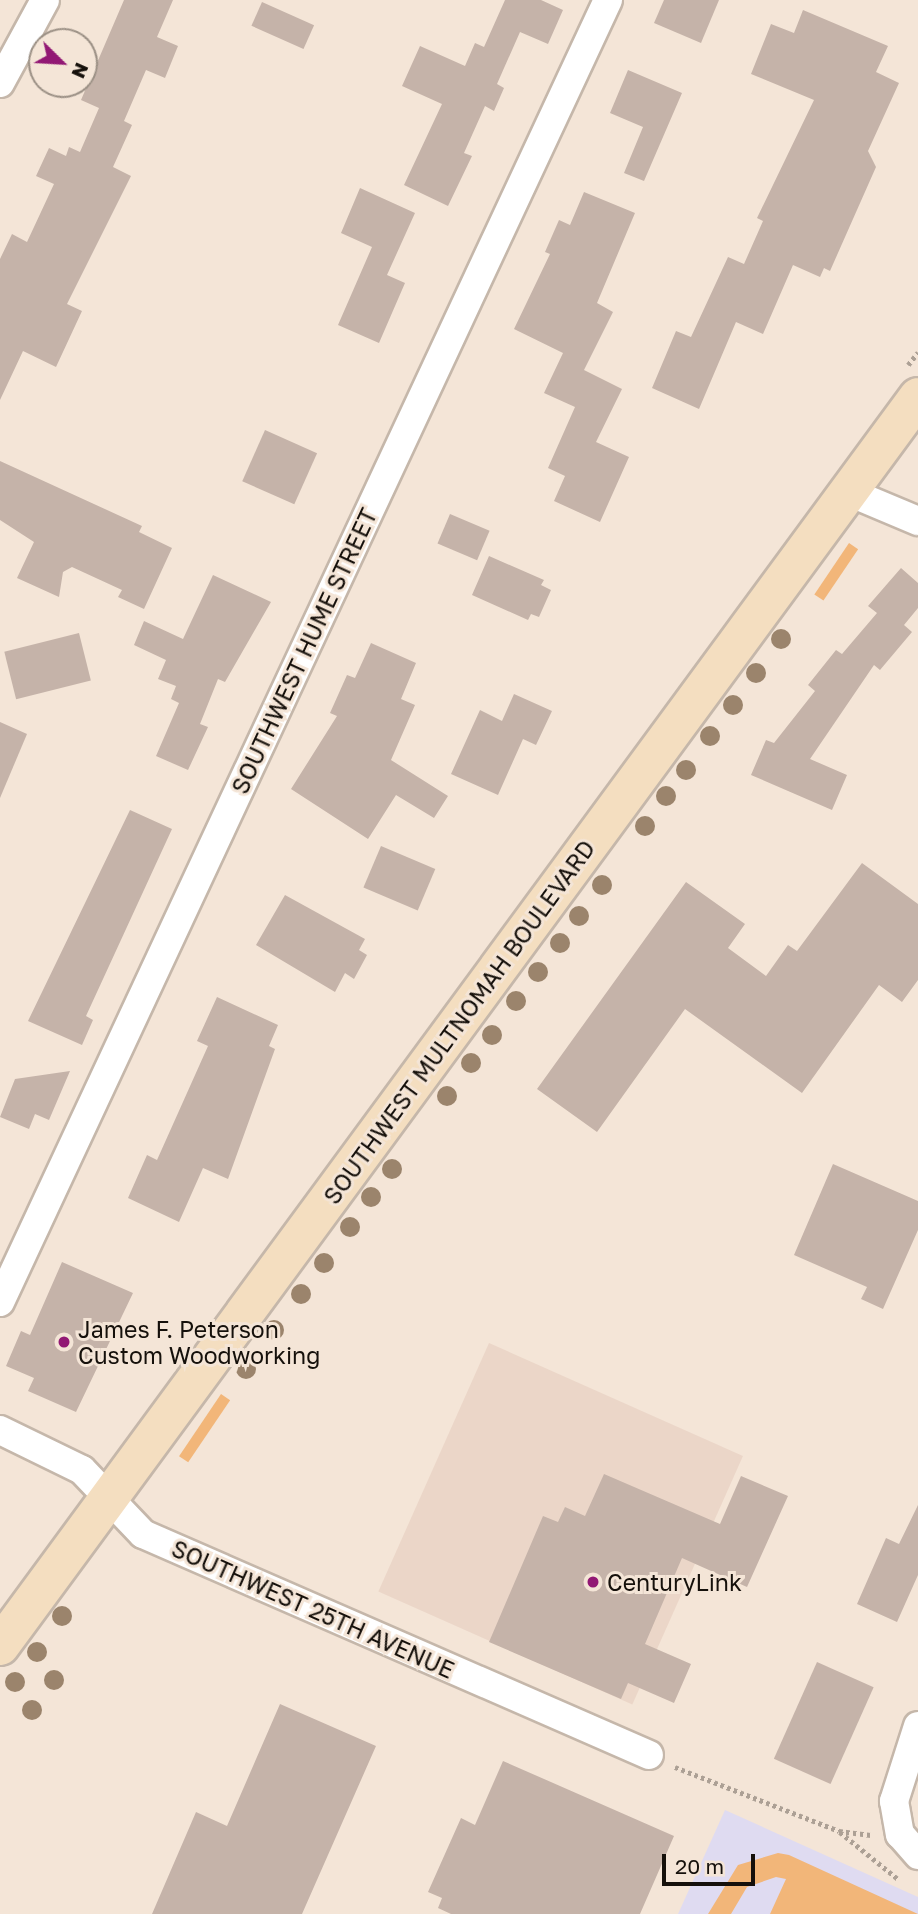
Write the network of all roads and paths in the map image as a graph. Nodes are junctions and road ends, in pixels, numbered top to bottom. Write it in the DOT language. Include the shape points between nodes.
graph roads {
  1 [pos="45,0"];
  2 [pos="608,0"];
  3 [pos="0,83"];
  4 [pos="918,397"];
  5 [pos="849,492"];
  6 [pos="918,522"];
  7 [pos="0,1302"];
  8 [pos="0,1430"];
  9 [pos="109,1499"];
  10 [pos="0,1646"];
  11 [pos="918,1727"];
  12 [pos="649,1755"];
  13 [pos="839,1831"];
  14 [pos="900,1834"];
  15 [pos="918,1855"];
  16 [pos="904,1882"];
  1 -- 3 [label="street"];
  2 -- 7 [label="street, SOUTHWEST HUME STREET"];
  4 -- 5 [label="main road, SOUTHWEST MULTNOMAH BOULEVARD"];
  5 -- 6 [label="street"];
  5 -- 9 [label="main road, SOUTHWEST MULTNOMAH BOULEVARD"];
  8 -- 9 [label="street, SOUTHWEST 25TH AVENUE" via="82,1470"];
  9 -- 10 [label="main road, SOUTHWEST MULTNOMAH BOULEVARD"];
  9 -- 12 [label="street, SOUTHWEST 25TH AVENUE" via="143,1534"];
  11 -- 14 [label="street" via="896,1782"];
  12 -- 13 [label="path"];
  13 -- 14 [label="path"];
  13 -- 16 [label="path"];
  14 -- 15 [label="street"];
}
